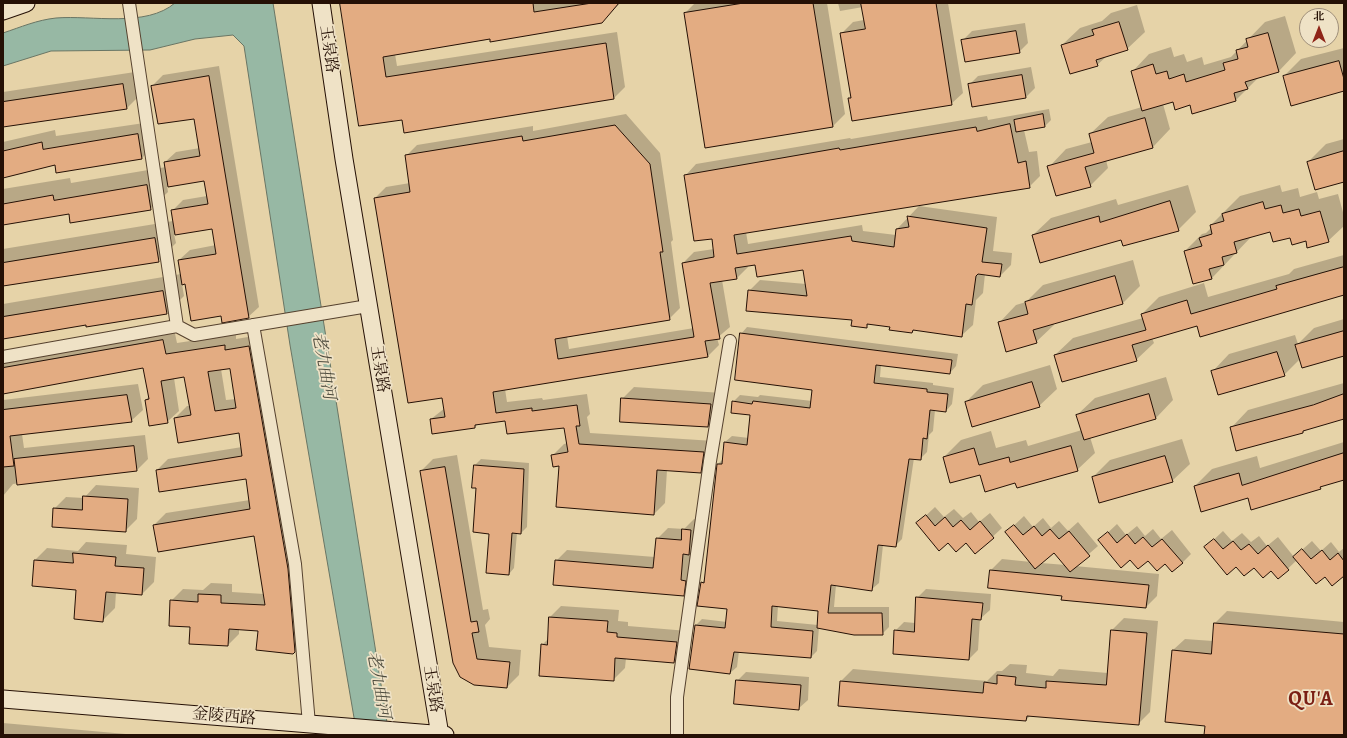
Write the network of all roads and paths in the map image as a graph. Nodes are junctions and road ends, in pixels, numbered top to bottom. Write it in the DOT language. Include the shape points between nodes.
graph roads {
  1 [pos="26,3"];
  2 [pos="321,3"];
  3 [pos="129,5"];
  4 [pos="3,11"];
  5 [pos="368,306"];
  6 [pos="253,325"];
  7 [pos="177,326"];
  8 [pos="730,341"];
  9 [pos="3,357"];
  10 [pos="3,699"];
  11 [pos="309,724"];
  12 [pos="440,735"];
  13 [pos="445,735"];
  14 [pos="677,735"];
  1 -- 4 [label="street"];
  2 -- 5 [label="street, 玉泉路"];
  3 -- 7 [label="street"];
  5 -- 6 [label="street"];
  5 -- 12 [label="street, 玉泉路"];
  6 -- 7 [label="street" via="194,335"];
  6 -- 11 [label="street" via="295,564"];
  7 -- 9 [label="street"];
  8 -- 14 [label="street" via="710,461 677,697"];
  10 -- 11 [label="street, 金陵西路"];
  11 -- 12 [label="street, 金陵西路"];
  12 -- 13 [label="street, 金陵西路"];
}
